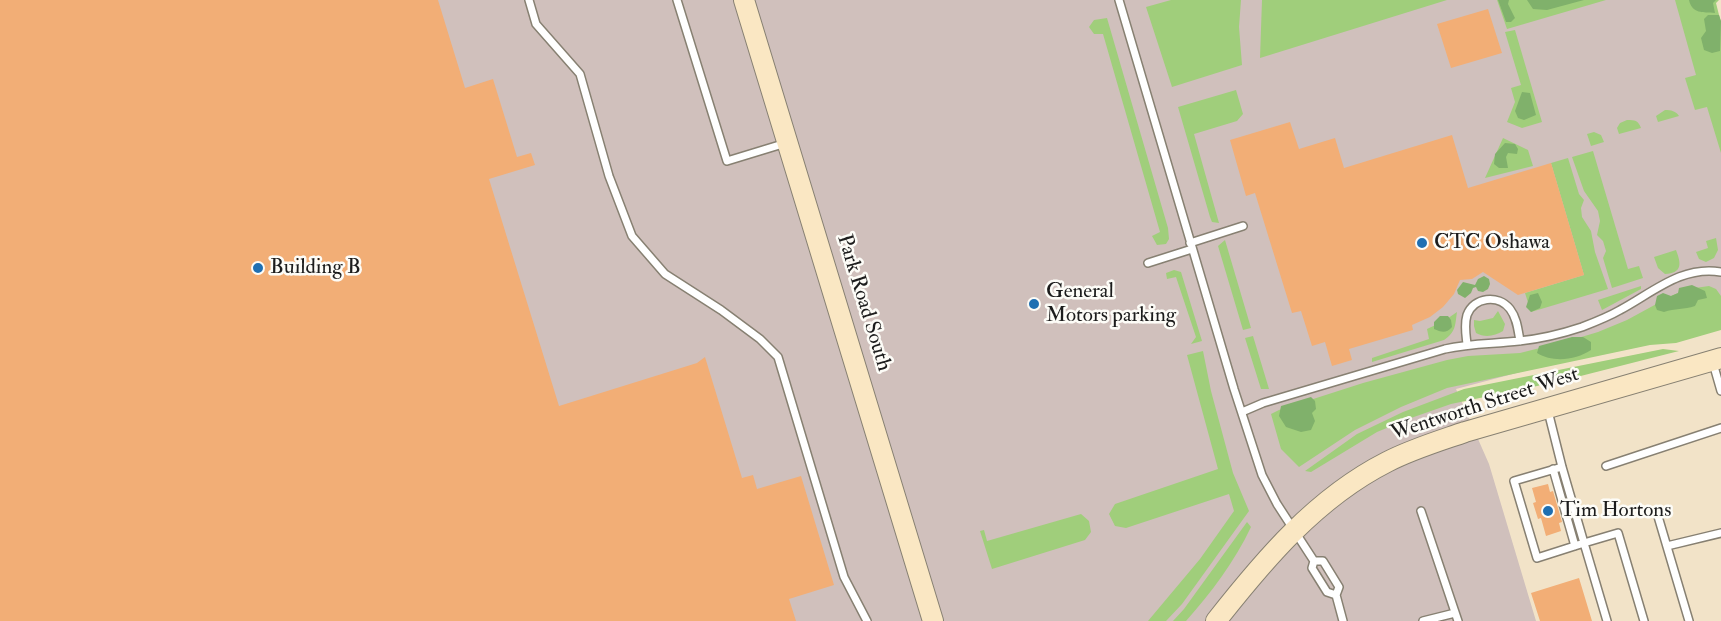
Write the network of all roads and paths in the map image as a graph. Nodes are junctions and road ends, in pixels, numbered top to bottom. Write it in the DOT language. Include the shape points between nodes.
graph roads {
  1 [pos="529,0"];
  2 [pos="677,0"];
  3 [pos="744,0"];
  4 [pos="1119,0"];
  5 [pos="788,142"];
  6 [pos="1243,226"];
  7 [pos="1191,246"];
  8 [pos="1148,263"];
  9 [pos="1721,272"];
  10 [pos="1520,341"];
  11 [pos="1467,344"];
  12 [pos="1717,360"];
  13 [pos="1721,391"];
  14 [pos="1547,409"];
  15 [pos="1242,412"];
  16 [pos="1721,428"];
  17 [pos="1606,466"];
  18 [pos="1562,467"];
  19 [pos="1553,469"];
  20 [pos="1421,511"];
  21 [pos="1657,513"];
  22 [pos="1293,530"];
  23 [pos="1721,532"];
  24 [pos="1584,543"];
  25 [pos="1575,546"];
  26 [pos="1667,546"];
  27 [pos="1314,561"];
  28 [pos="1336,595"];
  29 [pos="1456,617"];
  30 [pos="867,621"];
  31 [pos="933,621"];
  32 [pos="1216,621"];
  33 [pos="1343,621"];
  34 [pos="1423,621"];
  35 [pos="1607,621"];
  36 [pos="1644,621"];
  37 [pos="1689,621"];
  1 -- 30 [label="lane" via="536,24 580,74 609,176 632,237 665,274 721,310 777,357 844,577"];
  2 -- 5 [label="lane" via="727,161"];
  3 -- 5 [label="main road, Park Road South"];
  4 -- 7 [label="lane"];
  5 -- 31 [label="main road, Park Road South"];
  6 -- 7 [label="lane"];
  7 -- 8 [label="lane"];
  7 -- 15 [label="lane"];
  9 -- 10 [label="lane" via="1707,270 1675,278 1601,319 1560,334"];
  10 -- 11 [label="lane"];
  10 -- 11 [label="lane" via="1510,309 1502,302 1483,300 1471,308 1466,322"];
  11 -- 15 [label="lane"];
  12 -- 13 [label="lane"];
  12 -- 14 [label="main road, Wentworth Street West"];
  14 -- 18 [label="lane"];
  14 -- 22 [label="main road, Wentworth Street West" via="1446,438 1387,462 1341,491"];
  15 -- 22 [label="lane" via="1262,475"];
  16 -- 17 [label="lane"];
  18 -- 19 [label="lane"];
  18 -- 24 [label="lane"];
  19 -- 25 [label="lane"];
  19 -- 25 [label="lane" via="1514,481 1537,558"];
  20 -- 29 [label="lane"];
  21 -- 26 [label="lane"];
  22 -- 27 [label="lane"];
  22 -- 32 [label="main road, Wentworth Street West"];
  23 -- 26 [label="lane"];
  24 -- 25 [label="lane"];
  24 -- 35 [label="lane"];
  24 -- 36 [label="lane" via="1618,532"];
  26 -- 37 [label="lane"];
  27 -- 28 [label="lane" via="1312,568 1327,592"];
  27 -- 28 [label="lane" via="1323,561 1339,587"];
  28 -- 33 [label="lane"];
  29 -- 34 [label="lane"];
}
